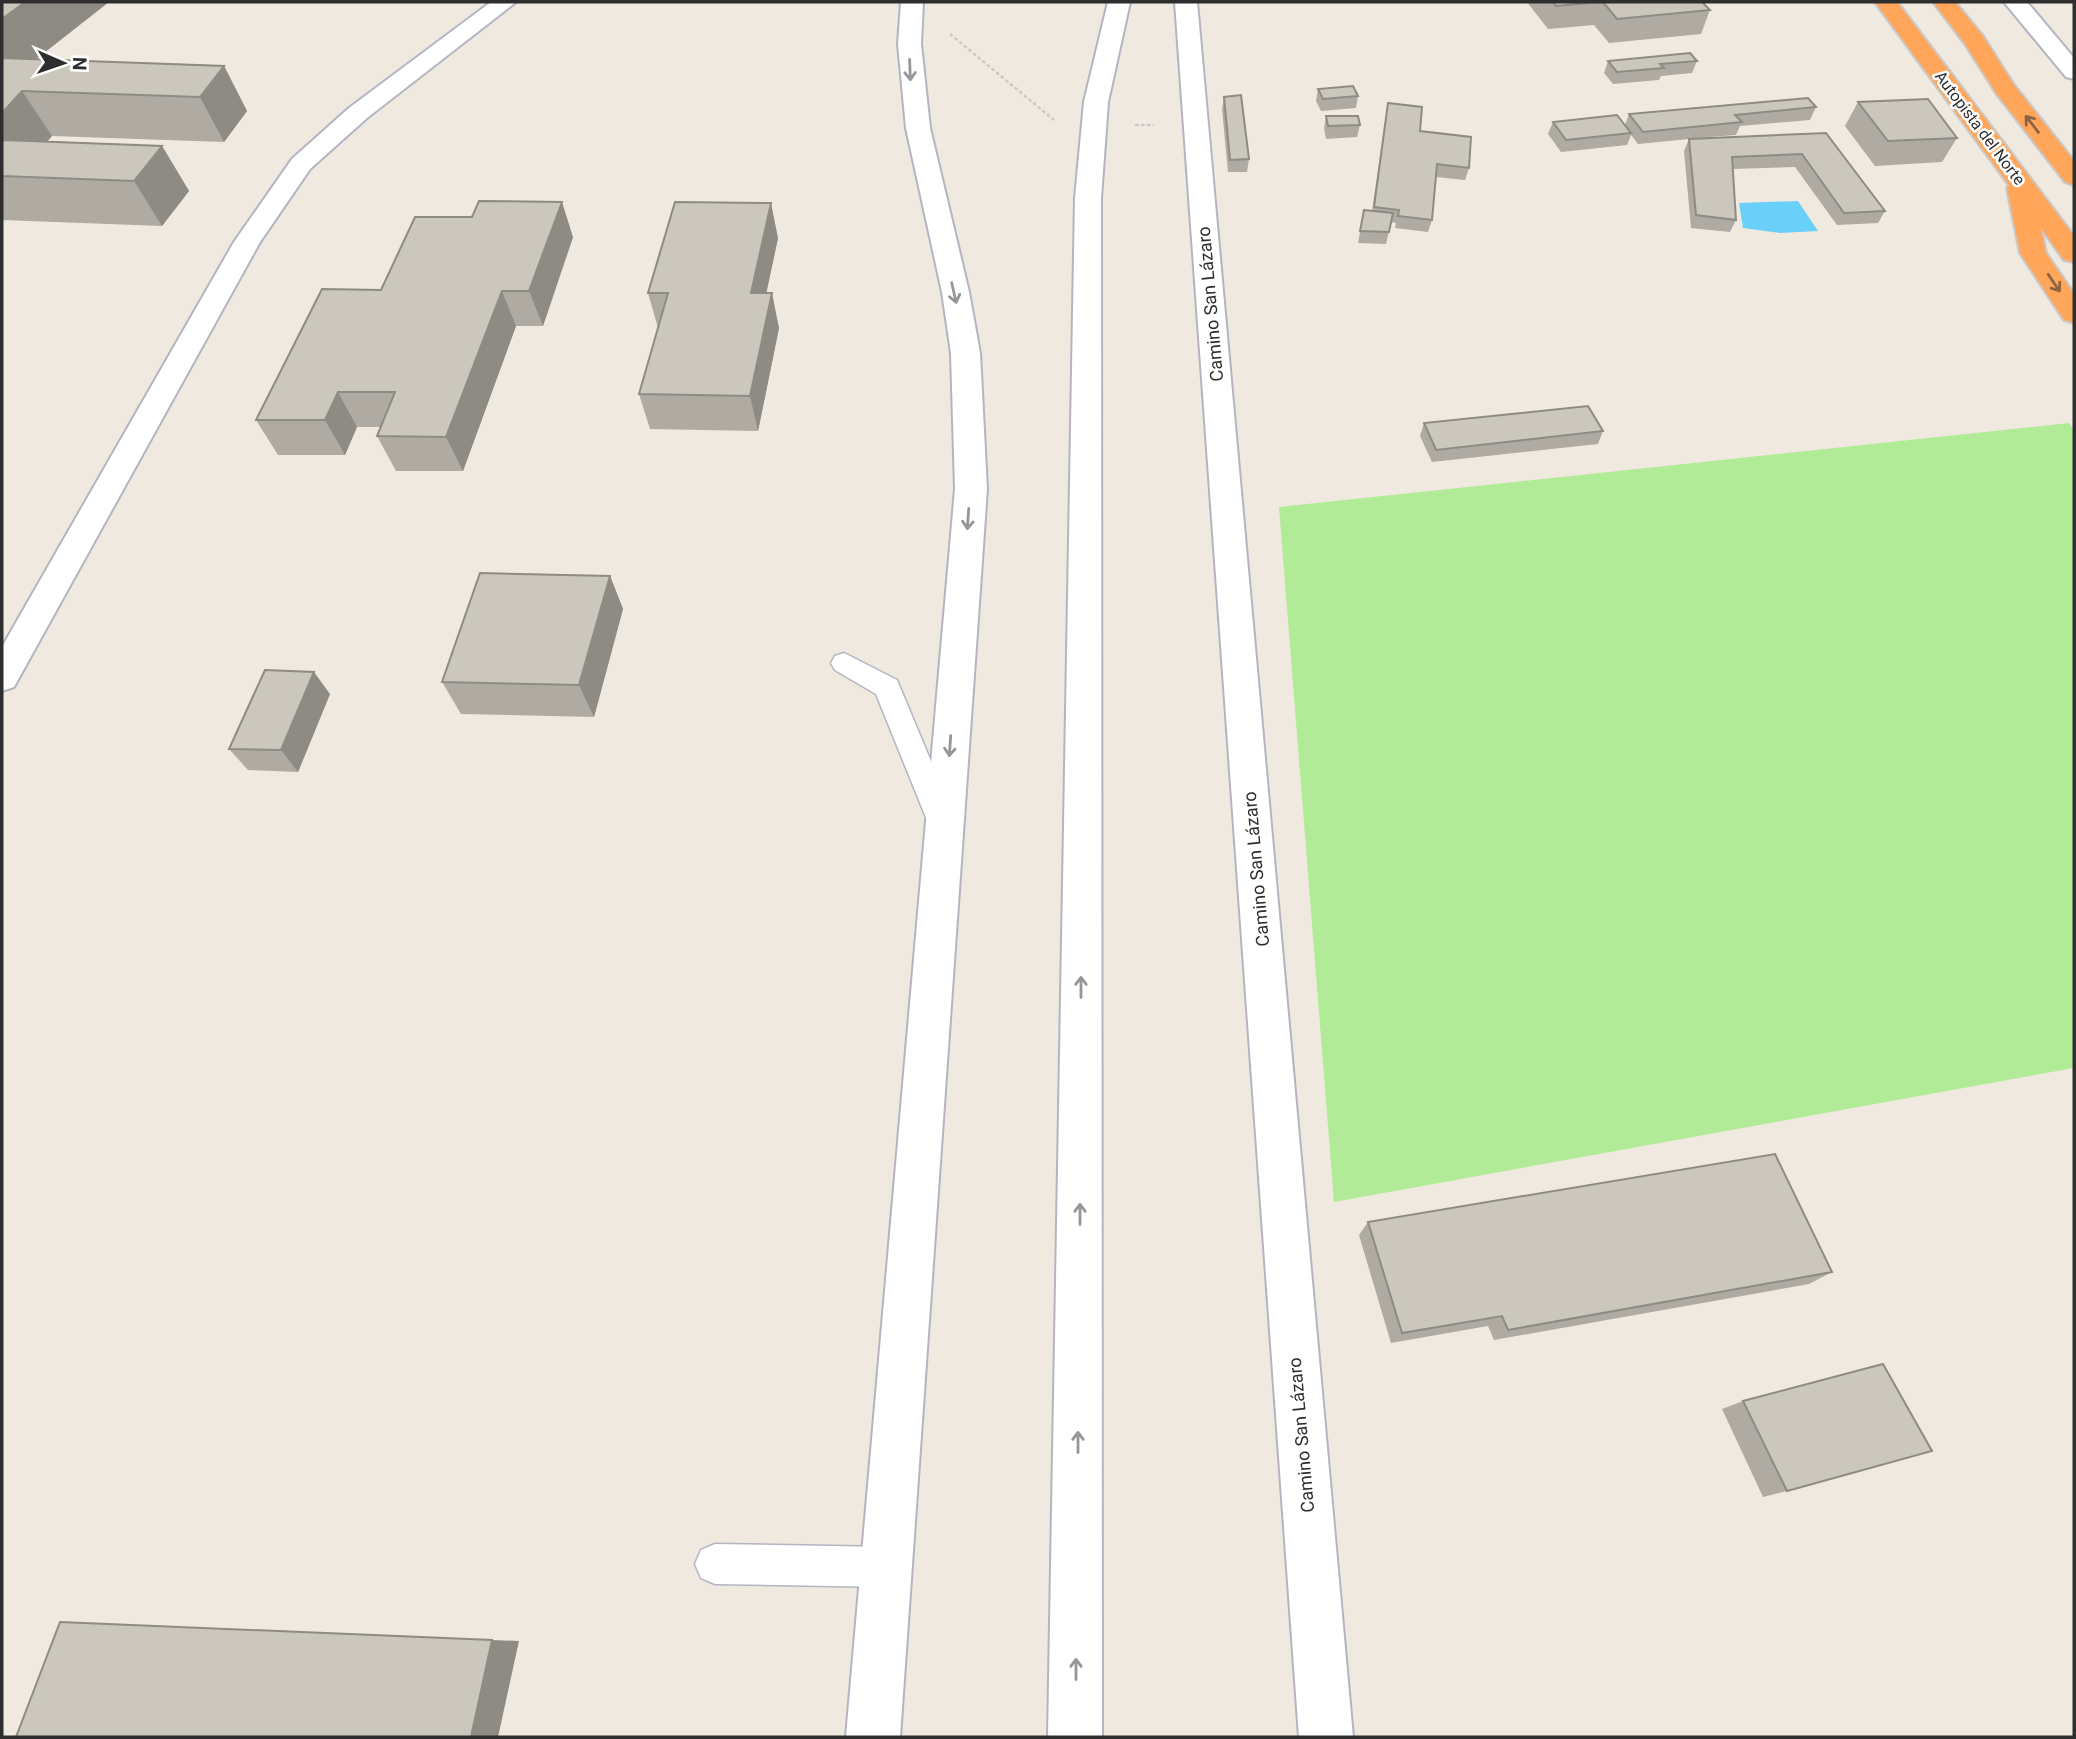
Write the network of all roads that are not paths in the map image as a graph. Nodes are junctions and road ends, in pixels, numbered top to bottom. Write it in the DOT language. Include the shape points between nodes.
graph roads {
  1 [pos="505,2"];
  2 [pos="1119,2"];
  3 [pos="1186,2"];
  4 [pos="1886,2"];
  5 [pos="1944,2"];
  6 [pos="2015,2"];
  7 [pos="911,16"];
  8 [pos="1975,41"];
  9 [pos="2074,72"];
  10 [pos="2074,140"];
  11 [pos="2074,177"];
  12 [pos="2018,179"];
  13 [pos="2074,254"];
  14 [pos="2074,314"];
  15 [pos="844,663"];
  16 [pos="2,678"];
  17 [pos="944,830"];
  18 [pos="715,1564"];
  19 [pos="887,1567"];
  20 [pos="873,1737"];
  21 [pos="1075,1737"];
  22 [pos="1325,1737"];
  1 -- 16 [label="main road" via="358,113 301,164 247,242"];
  21 -- 2 [label="main road, one-way" via="1087,198 1096,102"];
  3 -- 22 [label="main road, Camino San Lázaro"];
  4 -- 12 [label="highway, Autopista del Norte"];
  5 -- 8 [label="highway"];
  6 -- 9 [label="main road"];
  7 -- 17 [label="main road, one-way" via="909,76 963,333 971,420 971,489"];
  8 -- 10 [label="highway" via="2032,89"];
  11 -- 8 [label="highway, one-way" via="2004,88"];
  12 -- 13 [label="highway, Autopista del Norte"];
  12 -- 14 [label="highway, one-way" via="2033,253"];
  15 -- 17 [label="lane" via="887,687"];
  17 -- 19 [label="main road"];
  18 -- 19 [label="lane"];
  19 -- 20 [label="main road"];
}
